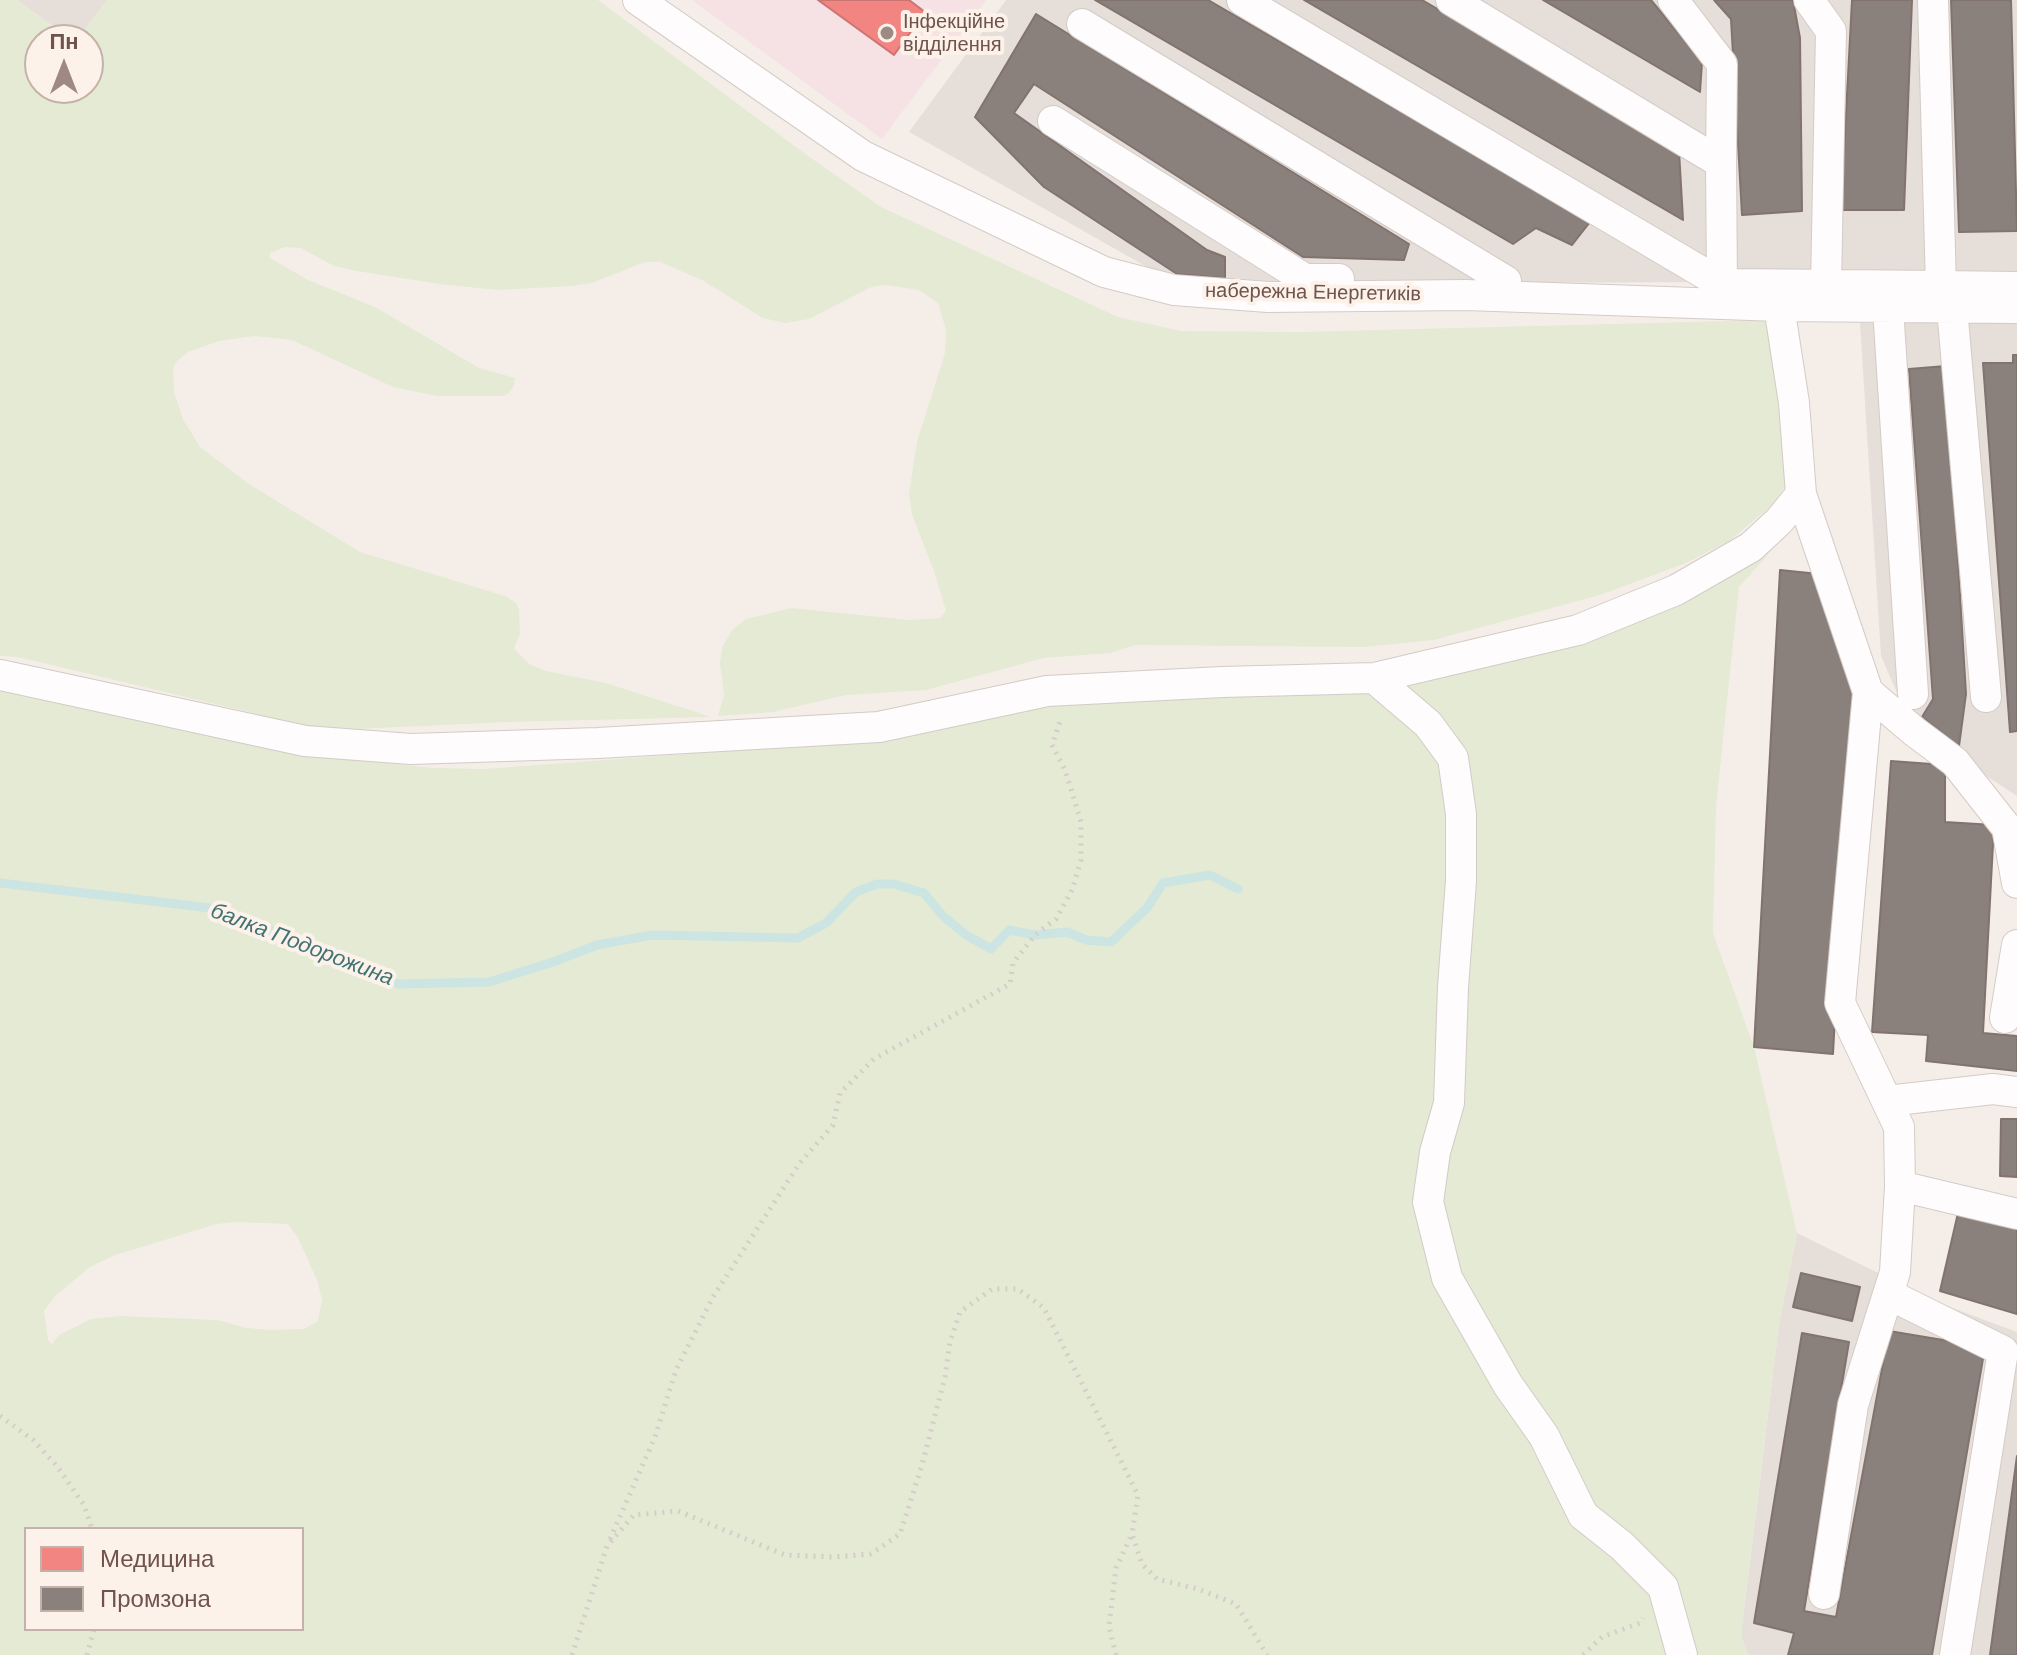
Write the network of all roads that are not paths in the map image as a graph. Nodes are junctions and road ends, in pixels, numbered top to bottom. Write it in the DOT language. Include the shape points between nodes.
graph roads {
  1 [pos="638,0"];
  2 [pos="1242,0"];
  3 [pos="1451,0"];
  4 [pos="1673,0"];
  5 [pos="1809,0"];
  6 [pos="1933,0"];
  7 [pos="1082,24"];
  8 [pos="1053,121"];
  9 [pos="1721,163"];
  10 [pos="1506,281"];
  11 [pos="1722,284"];
  12 [pos="1826,285"];
  13 [pos="2017,287"];
  14 [pos="1946,297"];
  15 [pos="1779,306"];
  16 [pos="1888,308"];
  17 [pos="2017,308"];
  18 [pos="1801,494"];
  19 [pos="0,675"];
  20 [pos="1374,678"];
  21 [pos="1868,692"];
  22 [pos="1913,694"];
  23 [pos="1986,697"];
  24 [pos="2017,883"];
  25 [pos="2017,945"];
  26 [pos="2005,1018"];
  27 [pos="2017,1092"];
  28 [pos="1887,1101"];
  29 [pos="1900,1186"];
  30 [pos="2017,1214"];
  31 [pos="1888,1294"];
  32 [pos="2010,1352"];
  33 [pos="1824,1594"];
  34 [pos="1682,1655"];
  35 [pos="1955,1655"];
  1 -- 15 [label="street, набережна Енергетиків" via="863,156 1104,272 1174,290 1268,297 1466,295"];
  2 -- 11 [label="street"];
  3 -- 9 [label="street"];
  4 -- 9 [label="street" via="1722,64"];
  5 -- 12 [label="street" via="1831,31"];
  6 -- 14 [label="street"];
  7 -- 10 [label="street"];
  8 -- 10 [label="street" via="1305,279"];
  9 -- 11 [label="street"];
  10 -- 11 [label="street"];
  11 -- 12 [label="street"];
  12 -- 14 [label="street"];
  13 -- 14 [label="street"];
  14 -- 16 [label="street, набережна Енергетиків"];
  14 -- 17 [label="street, набережна Енергетиків"];
  14 -- 23 [label="street"];
  15 -- 16 [label="street, набережна Енергетиків"];
  15 -- 18 [label="street"];
  16 -- 22 [label="street"];
  18 -- 20 [label="street" via="1751,547 1676,590 1578,630"];
  18 -- 21 [label="street"];
  19 -- 20 [label="street" via="305,741 411,749 879,727 1047,691"];
  20 -- 34 [label="street" via="1428,724 1453,758 1461,814 1449,1103 1428,1202 1447,1278 1544,1436 1583,1515 1663,1587"];
  21 -- 24 [label="street" via="1955,762 2007,828"];
  21 -- 28 [label="street" via="1840,1003"];
  25 -- 26 [label="street"];
  27 -- 28 [label="street" via="1993,1089"];
  28 -- 29 [label="street" via="1899,1127"];
  29 -- 30 [label="street"];
  29 -- 31 [label="street" via="1895,1272"];
  31 -- 32 [label="street"];
  31 -- 33 [label="street" via="1853,1405"];
  32 -- 35 [label="street"];
}
